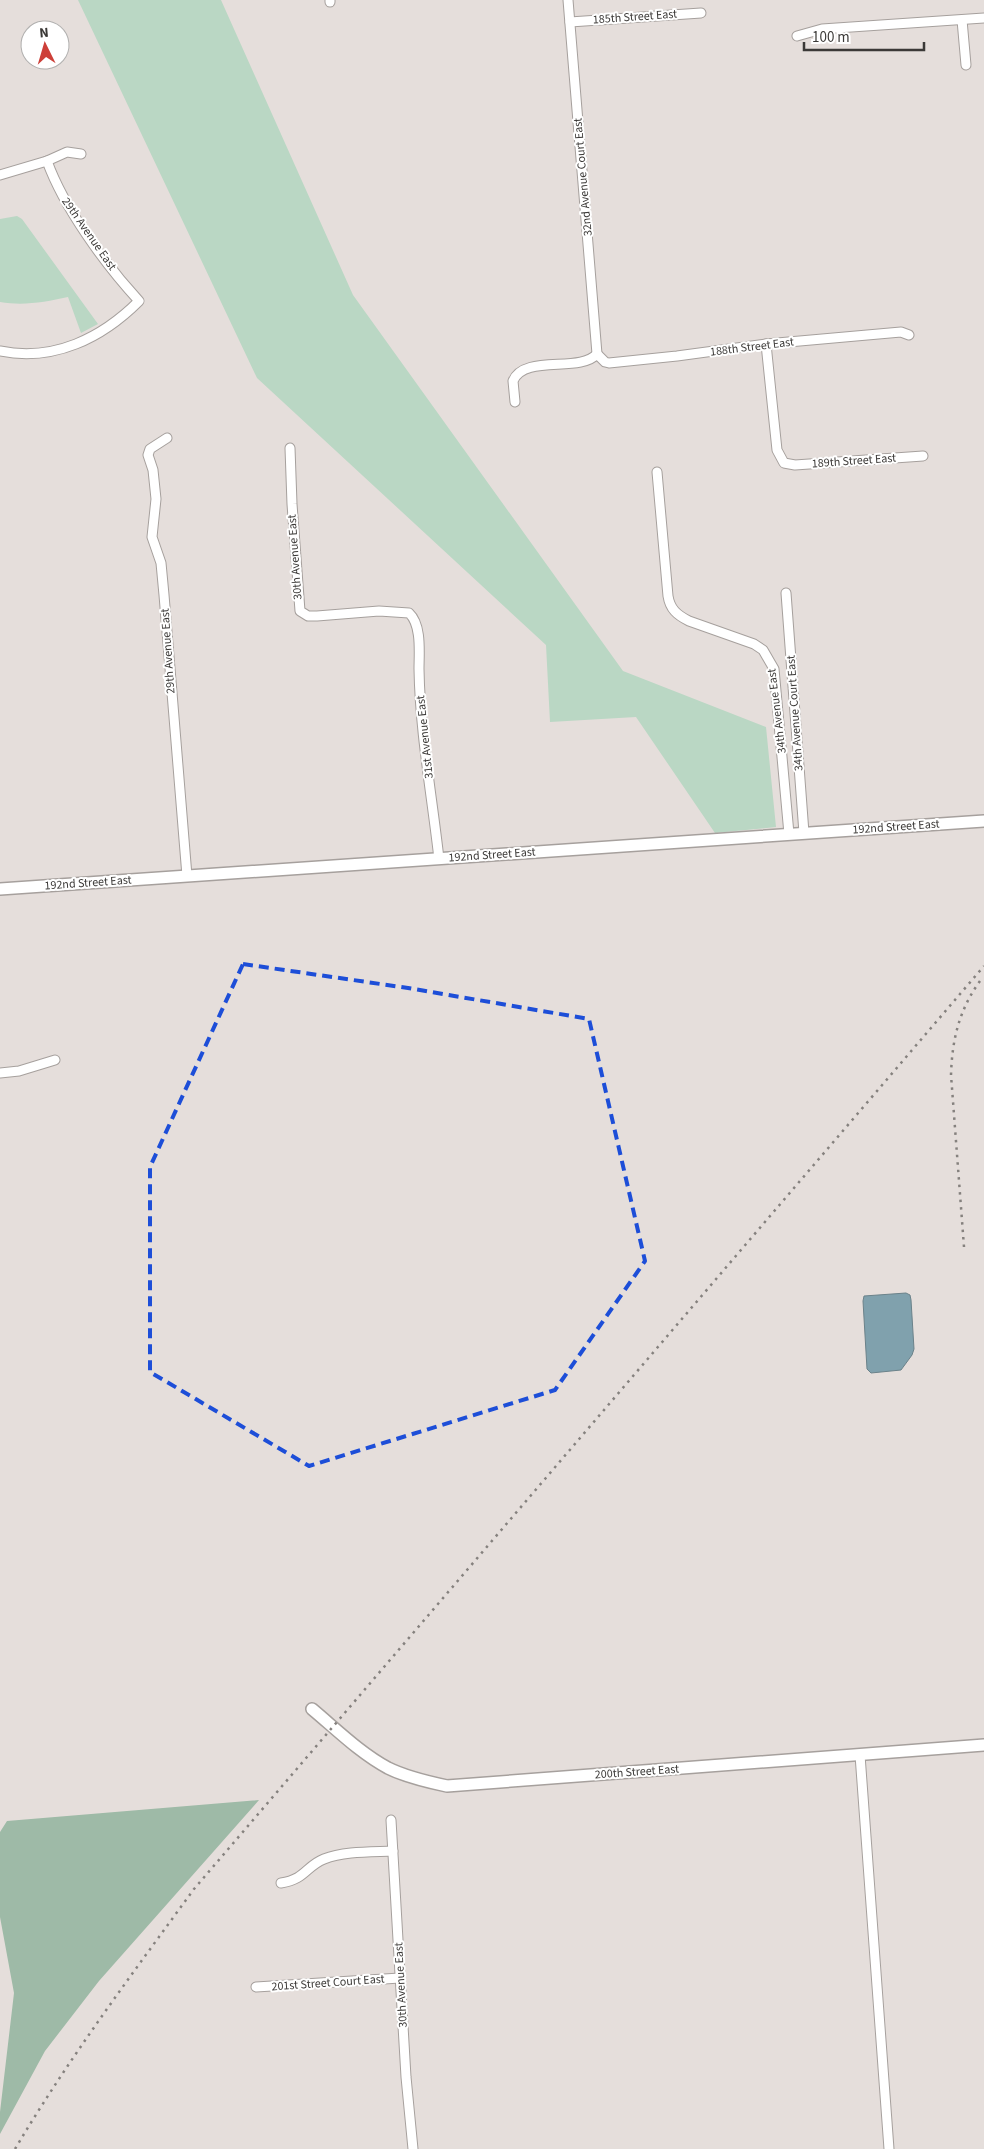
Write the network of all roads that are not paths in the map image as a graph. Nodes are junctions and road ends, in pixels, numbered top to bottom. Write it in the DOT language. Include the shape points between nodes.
graph roads {
  1 [pos="568,0"];
  2 [pos="701,13"];
  3 [pos="984,18"];
  4 [pos="962,20"];
  5 [pos="570,22"];
  6 [pos="797,36"];
  7 [pos="966,66"];
  8 [pos="81,154"];
  9 [pos="47,161"];
  10 [pos="0,175"];
  11 [pos="909,335"];
  12 [pos="766,344"];
  13 [pos="0,351"];
  14 [pos="597,354"];
  15 [pos="515,402"];
  16 [pos="168,438"];
  17 [pos="290,448"];
  18 [pos="922,456"];
  19 [pos="657,472"];
  20 [pos="786,593"];
  21 [pos="412,616"];
  22 [pos="984,821"];
  23 [pos="804,833"];
  24 [pos="789,834"];
  25 [pos="439,859"];
  26 [pos="187,876"];
  27 [pos="0,889"];
  28 [pos="54,1060"];
  29 [pos="0,1073"];
  30 [pos="312,1709"];
  31 [pos="984,1745"];
  32 [pos="860,1755"];
  33 [pos="391,1820"];
  34 [pos="393,1851"];
  35 [pos="281,1883"];
  36 [pos="400,1978"];
  37 [pos="256,1987"];
  38 [pos="413,2149"];
  39 [pos="889,2149"];
  1 -- 5 [label="street, 32nd Avenue Court East"];
  2 -- 5 [label="street, 185th Street East"];
  3 -- 4 [label="street"];
  4 -- 6 [label="street" via="822,29"];
  4 -- 7 [label="street"];
  5 -- 14 [label="street, 32nd Avenue Court East"];
  8 -- 9 [label="street" via="67,152"];
  9 -- 10 [label="street"];
  9 -- 13 [label="street, 29th Avenue East" via="69,209 140,301 102,332 69,347 36,353"];
  11 -- 12 [label="street, 188th Street East" via="901,332"];
  12 -- 14 [label="street, 188th Street East" via="609,363"];
  12 -- 18 [label="street, 189th Street East" via="777,450 785,463"];
  14 -- 15 [label="street" via="588,360 539,366 520,372 513,381"];
  16 -- 26 [label="street, 29th Avenue East" via="150,449 148,455 156,499 152,537 161,563"];
  17 -- 21 [label="street, 30th Avenue East" via="300,611 308,616 394,611"];
  19 -- 24 [label="street, 34th Avenue East" via="668,596 672,608 689,621 754,644 767,655 774,669"];
  20 -- 23 [label="street, 34th Avenue Court East"];
  21 -- 25 [label="street, 31st Avenue East" via="418,644 420,701"];
  22 -- 23 [label="street, 192nd Street East"];
  23 -- 24 [label="street, 192nd Street East"];
  24 -- 25 [label="street, 192nd Street East"];
  25 -- 26 [label="street, 192nd Street East"];
  26 -- 27 [label="street, 192nd Street East"];
  28 -- 29 [label="street" via="19,1071"];
  30 -- 32 [label="street, 200th Street East" via="389,1768 419,1780 447,1786"];
  31 -- 32 [label="street, 200th Street East"];
  32 -- 39 [label="street"];
  33 -- 34 [label="street, 30th Avenue East"];
  34 -- 35 [label="street" via="323,1859 299,1878"];
  34 -- 36 [label="street, 30th Avenue East"];
  36 -- 37 [label="street, 201st Street Court East"];
  36 -- 38 [label="street, 30th Avenue East"];
}
